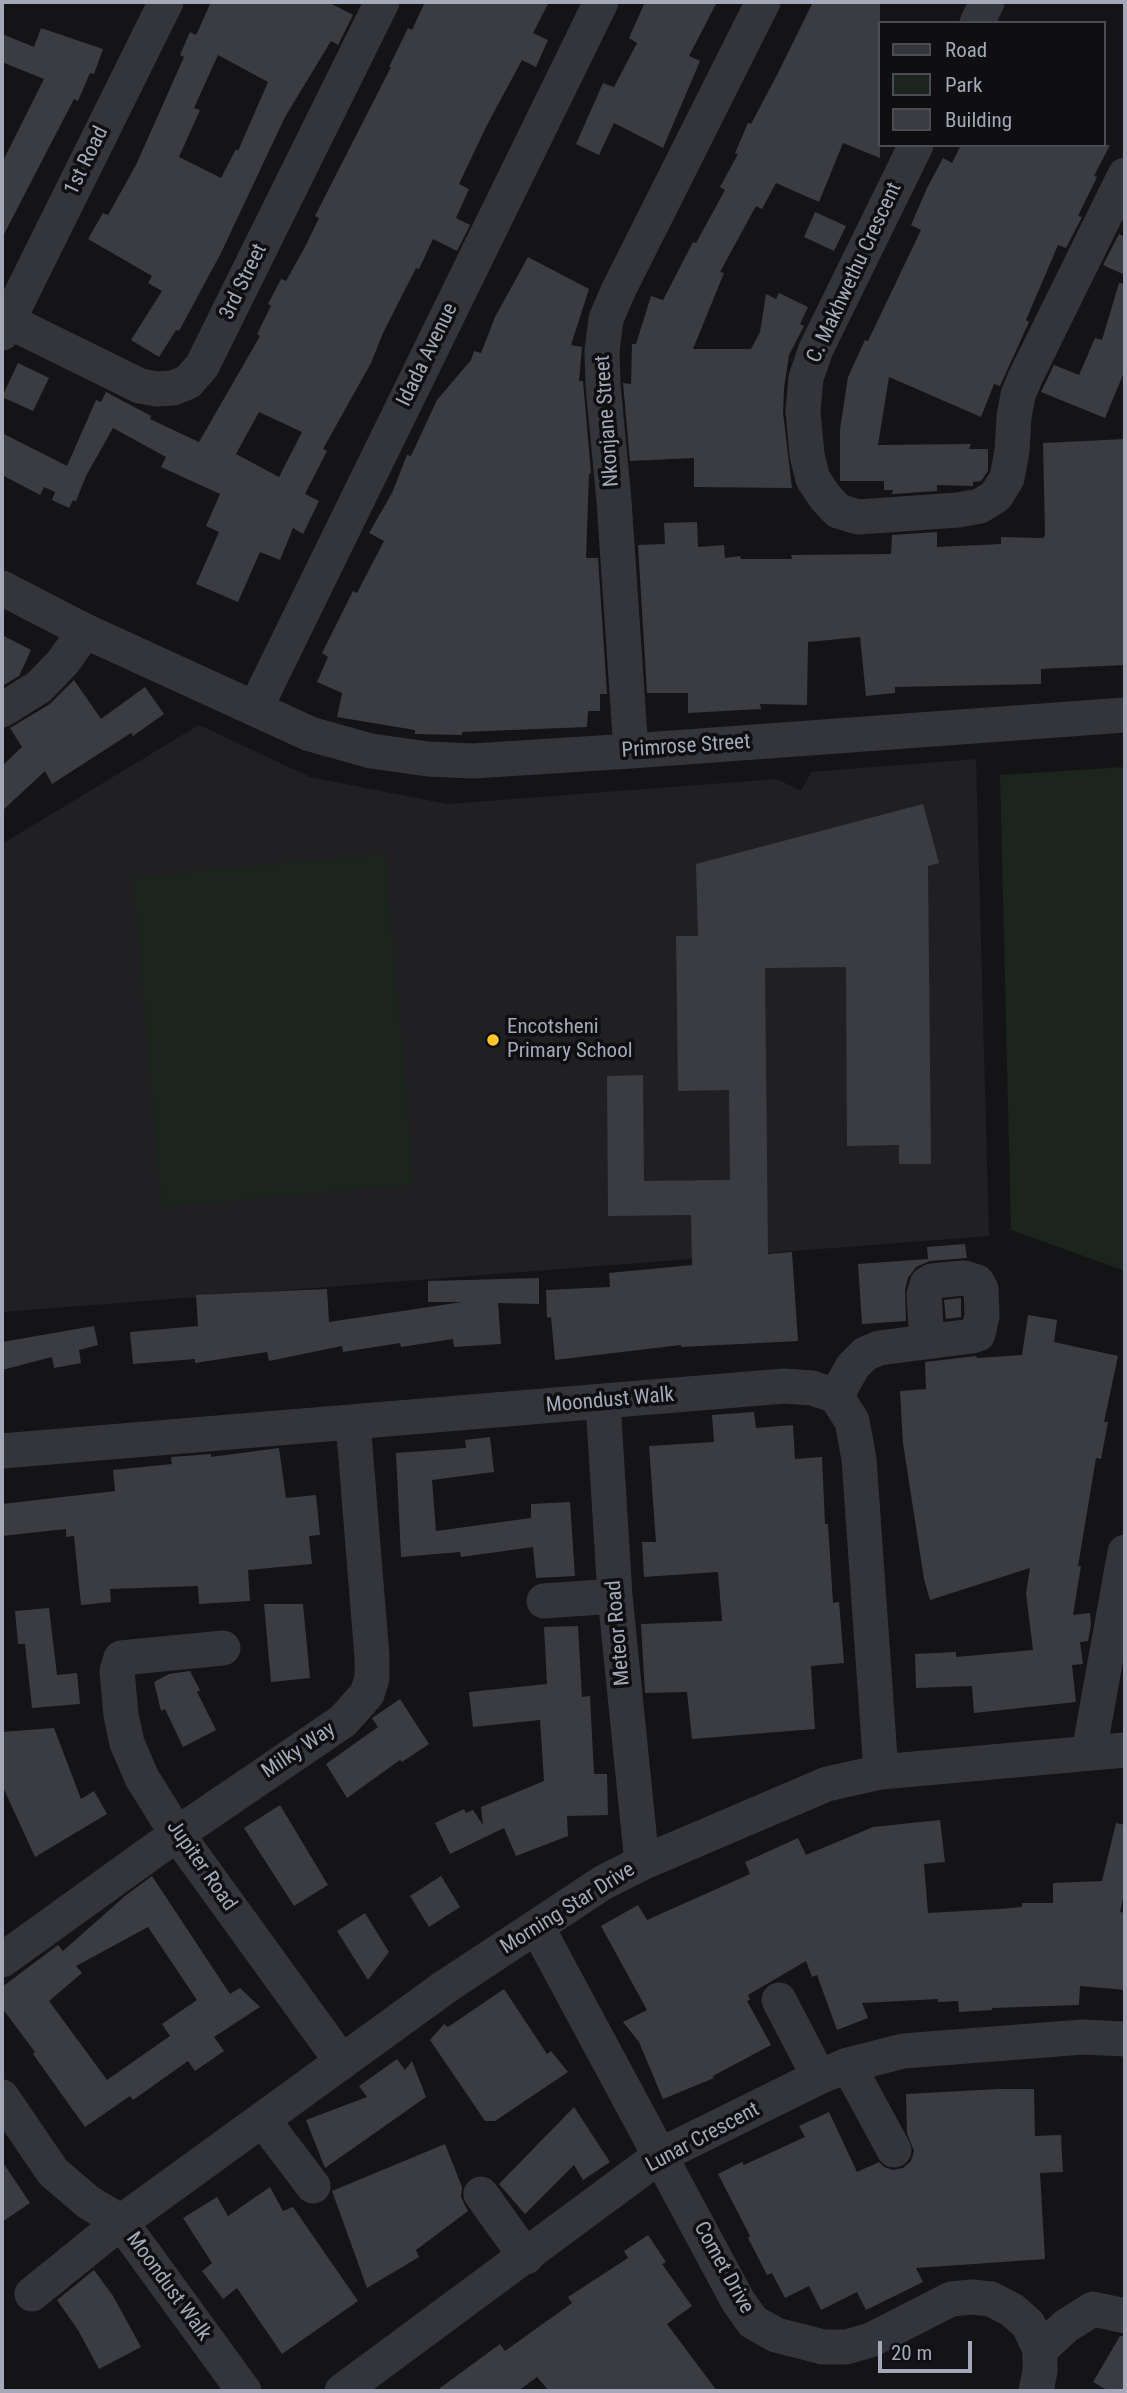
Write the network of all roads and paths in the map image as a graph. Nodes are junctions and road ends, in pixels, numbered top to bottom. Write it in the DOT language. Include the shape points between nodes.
graph roads {
  1 [pos="166,2"];
  2 [pos="382,2"];
  3 [pos="601,2"];
  4 [pos="763,2"];
  5 [pos="988,2"];
  6 [pos="978,21"];
  7 [pos="915,147"];
  8 [pos="1125,174"];
  9 [pos="4,324"];
  10 [pos="2,588"];
  11 [pos="85,631"];
  12 [pos="255,709"];
  13 [pos="2,710"];
  14 [pos="1125,715"];
  15 [pos="631,751"];
  16 [pos="927,1341"];
  17 [pos="836,1396"];
  18 [pos="603,1402"];
  19 [pos="353,1422"];
  20 [pos="2,1451"];
  21 [pos="1125,1552"];
  22 [pos="615,1596"];
  23 [pos="544,1601"];
  24 [pos="223,1648"];
  25 [pos="1125,1750"];
  26 [pos="1088,1752"];
  27 [pos="881,1772"];
  28 [pos="177,1834"];
  29 [pos="642,1863"];
  30 [pos="537,1927"];
  31 [pos="2,1960"];
  32 [pos="779,2000"];
  33 [pos="1125,2039"];
  34 [pos="342,2062"];
  35 [pos="833,2071"];
  36 [pos="2,2097"];
  37 [pos="263,2120"];
  38 [pos="894,2150"];
  39 [pos="661,2155"];
  40 [pos="313,2186"];
  41 [pos="481,2194"];
  42 [pos="121,2222"];
  43 [pos="526,2257"];
  44 [pos="32,2294"];
  45 [pos="1125,2316"];
  46 [pos="1040,2350"];
  47 [pos="244,2391"];
  48 [pos="342,2391"];
  49 [pos="1036,2391"];
  1 -- 9 [label="street, 1st Road"];
  2 -- 9 [label="street, 3rd Street" via="202,366 188,382 173,388 140,386"];
  3 -- 12 [label="street, Idada Avenue"];
  4 -- 15 [label="street, Nkonjane Street" via="607,319 603,385"];
  5 -- 6 [label="street"];
  7 -- 8 [label="street, C. Makhwethu Crescent" via="806,378 803,411 813,479 838,511 858,517 958,510 980,506 996,496 1007,478 1016,406 1025,378"];
  10 -- 11 [label="street"];
  11 -- 12 [label="street"];
  11 -- 13 [label="street" via="39,687"];
  12 -- 15 [label="street, Primrose Street" via="310,734 372,751 428,759 473,761"];
  14 -- 15 [label="street, Primrose Street"];
  16 -- 17 [label="street" via="865,1354"];
  17 -- 18 [label="street, Moondust Walk" via="784,1386"];
  17 -- 27 [label="street" via="852,1421 859,1459"];
  18 -- 19 [label="street, Moondust Walk"];
  18 -- 22 [label="street, Meteor Road"];
  19 -- 20 [label="street, Moondust Walk"];
  19 -- 28 [label="street, Milky Way" via="372,1657 367,1694 344,1720"];
  21 -- 26 [label="street"];
  22 -- 23 [label="street"];
  22 -- 29 [label="street, Meteor Road"];
  24 -- 28 [label="street, Jupiter Road" via="121,1658 117,1671 127,1743 142,1778"];
  25 -- 26 [label="street, Morning Star Drive"];
  26 -- 27 [label="street, Morning Star Drive"];
  27 -- 29 [label="street, Morning Star Drive" via="827,1784"];
  28 -- 31 [label="street, Milky Way"];
  28 -- 34 [label="street, Jupiter Road"];
  29 -- 30 [label="street, Morning Star Drive" via="604,1882"];
  30 -- 34 [label="street, Morning Star Drive"];
  30 -- 39 [label="street, Comet Drive"];
  32 -- 35 [label="street"];
  33 -- 35 [label="street, Lunar Crescent" via="1083,2037 903,2051"];
  34 -- 37 [label="street, Morning Star Drive"];
  35 -- 38 [label="street"];
  35 -- 39 [label="street, Lunar Crescent"];
  36 -- 42 [label="street, Moondust Walk" via="53,2172"];
  37 -- 40 [label="street"];
  37 -- 42 [label="street, Morning Star Drive"];
  39 -- 43 [label="street, Lunar Crescent"];
  39 -- 46 [label="street, Comet Drive" via="738,2301 753,2322 776,2334 823,2347 846,2347 871,2340 930,2308 972,2297 991,2299 1013,2310 1028,2324"];
  41 -- 43 [label="street"];
  42 -- 44 [label="street, Morning Star Drive"];
  42 -- 47 [label="street, Moondust Walk"];
  43 -- 48 [label="street, Lunar Crescent"];
  45 -- 46 [label="street" via="1093,2309"];
  46 -- 49 [label="street"];
}
